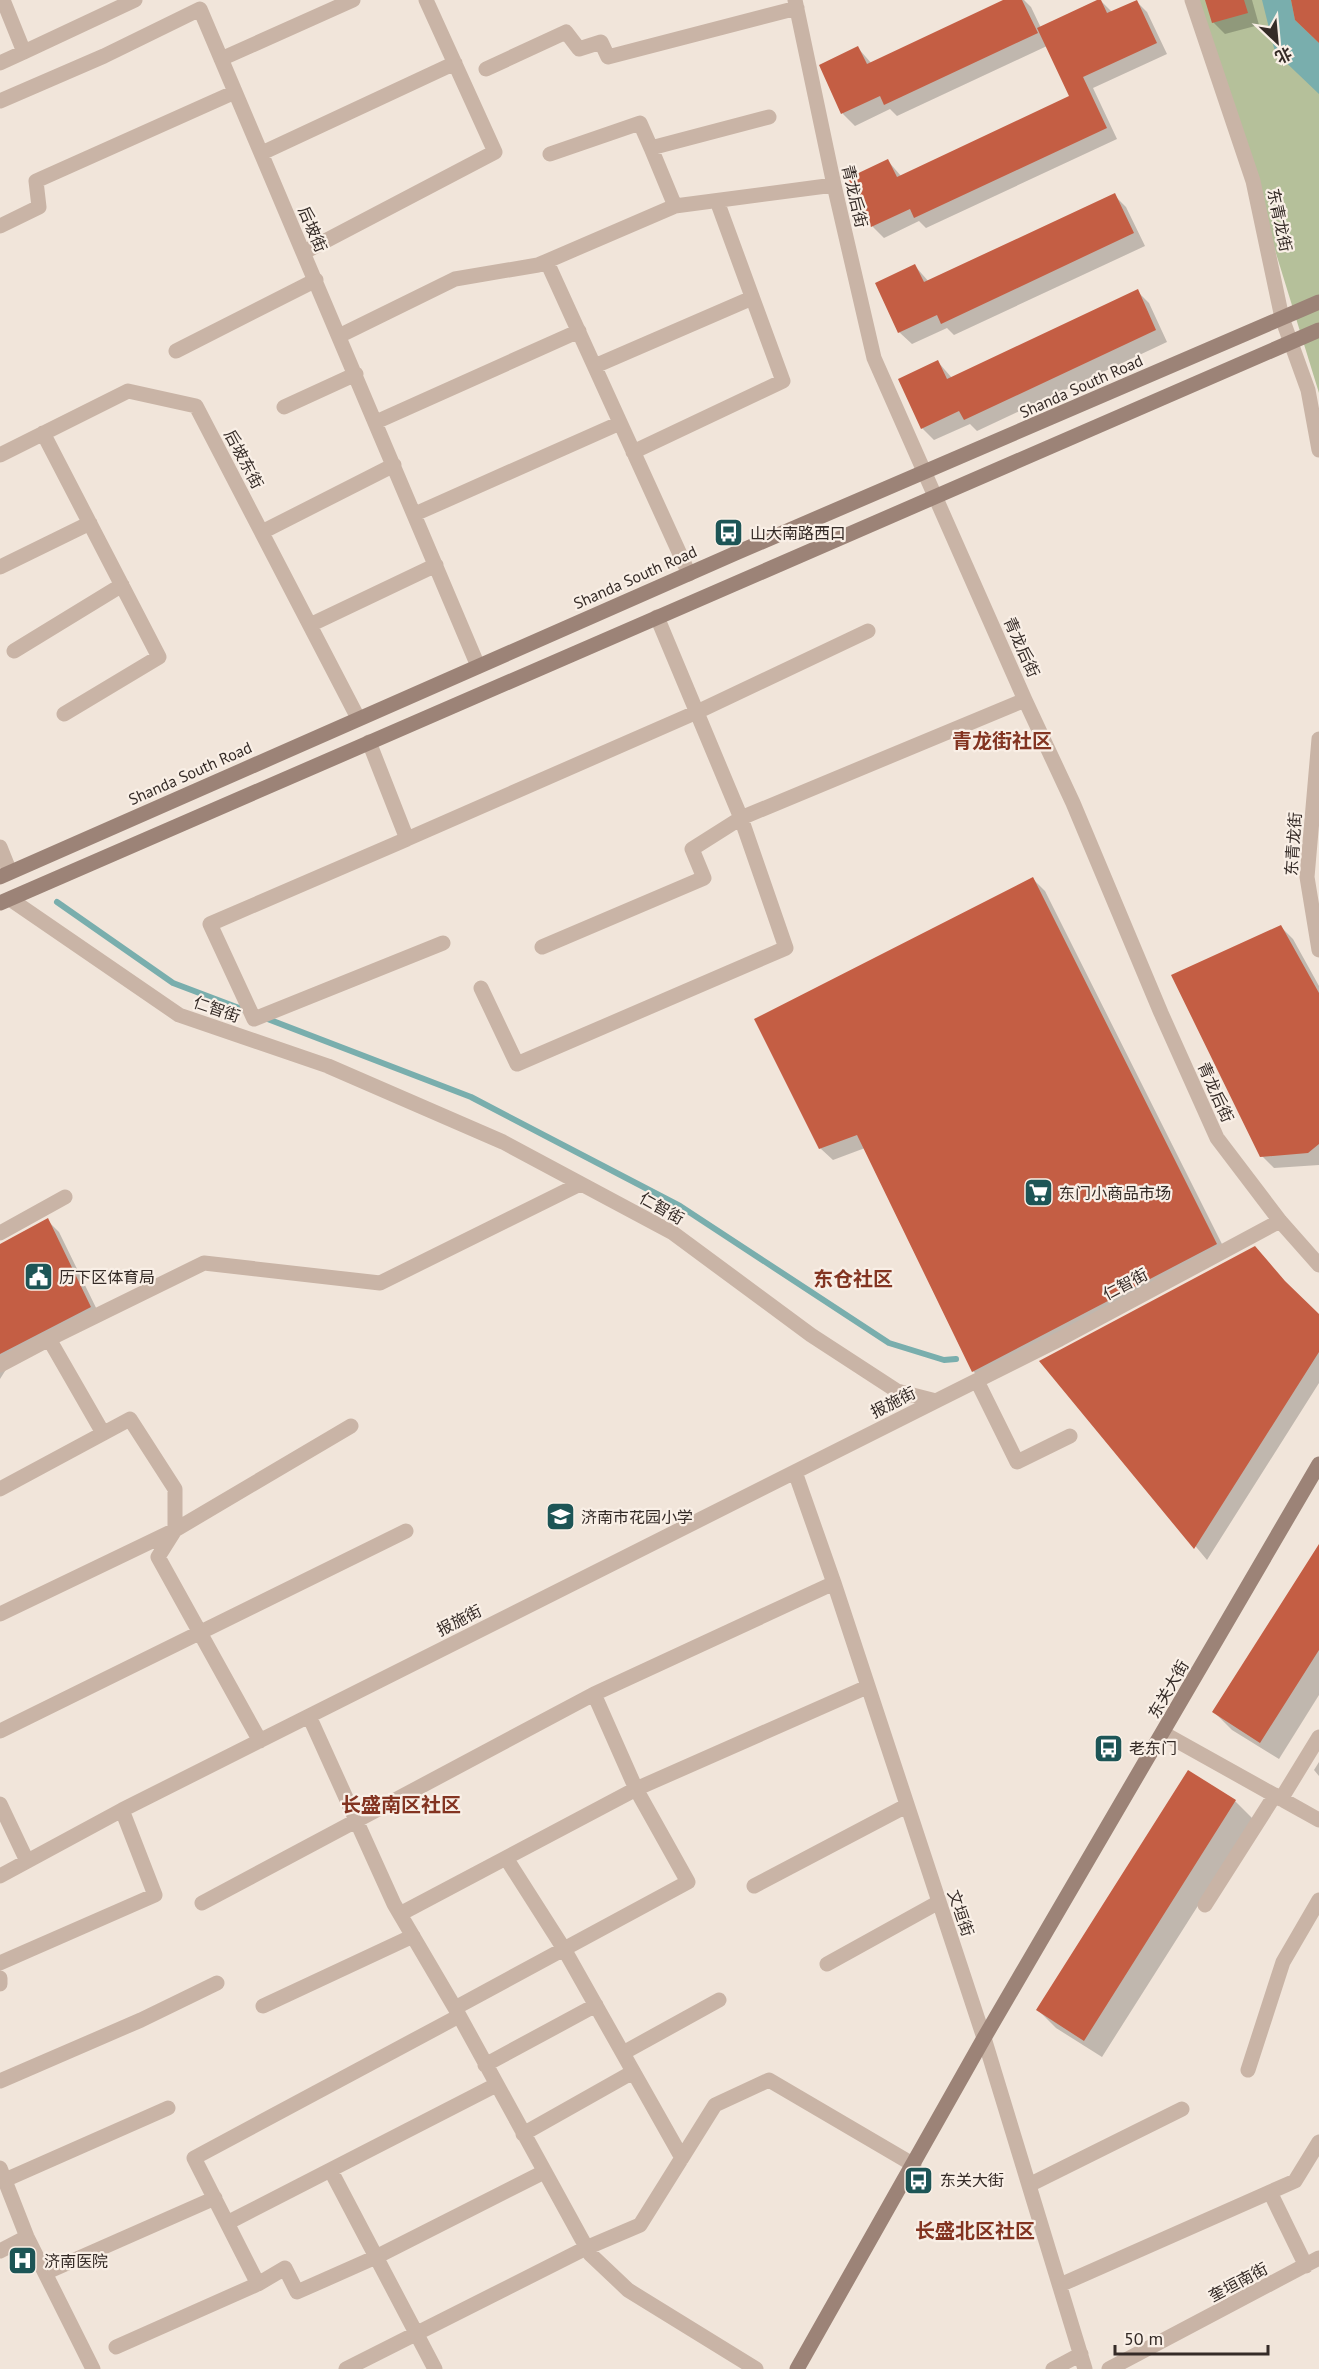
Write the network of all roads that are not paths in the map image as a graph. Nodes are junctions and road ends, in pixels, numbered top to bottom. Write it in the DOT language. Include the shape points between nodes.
graph roads {
  1 [pos="3,0"];
  2 [pos="135,0"];
  3 [pos="354,0"];
  4 [pos="426,0"];
  5 [pos="1192,0"];
  6 [pos="796,4"];
  7 [pos="196,5"];
  8 [pos="24,52"];
  9 [pos="221,59"];
  10 [pos="0,63"];
  11 [pos="455,63"];
  12 [pos="486,69"];
  13 [pos="235,92"];
  14 [pos="0,101"];
  15 [pos="769,117"];
  16 [pos="651,148"];
  17 [pos="262,153"];
  18 [pos="550,153"];
  19 [pos="834,185"];
  20 [pos="717,201"];
  21 [pos="675,206"];
  22 [pos="0,226"];
  23 [pos="310,249"];
  24 [pos="548,262"];
  25 [pos="316,280"];
  26 [pos="753,298"];
  27 [pos="1319,302"];
  28 [pos="1286,316"];
  29 [pos="1319,330"];
  30 [pos="579,332"];
  31 [pos="339,336"];
  32 [pos="1295,342"];
  33 [pos="176,351"];
  34 [pos="594,366"];
  35 [pos="356,374"];
  36 [pos="284,407"];
  37 [pos="376,422"];
  38 [pos="620,423"];
  39 [pos="44,433"];
  40 [pos="1319,450"];
  41 [pos="633,452"];
  42 [pos="0,455"];
  43 [pos="394,465"];
  44 [pos="924,474"];
  45 [pos="936,496"];
  46 [pos="414,514"];
  47 [pos="90,523"];
  48 [pos="262,532"];
  49 [pos="436,565"];
  50 [pos="0,567"];
  51 [pos="689,574"];
  52 [pos="122,585"];
  53 [pos="657,617"];
  54 [pos="310,625"];
  55 [pos="868,631"];
  56 [pos="14,651"];
  57 [pos="478,666"];
  58 [pos="1025,700"];
  59 [pos="698,712"];
  60 [pos="64,714"];
  61 [pos="358,718"];
  62 [pos="1319,739"];
  63 [pos="369,742"];
  64 [pos="741,818"];
  65 [pos="407,839"];
  66 [pos="0,846"];
  67 [pos="5,875"];
  68 [pos="5,901"];
  69 [pos="443,942"];
  70 [pos="542,947"];
  71 [pos="1319,950"];
  72 [pos="481,988"];
  73 [pos="580,1184"];
  74 [pos="64,1197"];
  75 [pos="1280,1221"];
  76 [pos="0,1233"];
  77 [pos="1319,1265"];
  78 [pos="50,1339"];
  79 [pos="0,1365"];
  80 [pos="977,1381"];
  81 [pos="936,1401"];
  82 [pos="351,1426"];
  83 [pos="103,1433"];
  84 [pos="1070,1436"];
  85 [pos="1319,1464"];
  86 [pos="795,1472"];
  87 [pos="0,1489"];
  88 [pos="176,1530"];
  89 [pos="406,1531"];
  90 [pos="834,1583"];
  91 [pos="0,1614"];
  92 [pos="198,1633"];
  93 [pos="867,1687"];
  94 [pos="594,1694"];
  95 [pos="309,1716"];
  96 [pos="0,1731"];
  97 [pos="1163,1734"];
  98 [pos="1319,1737"];
  99 [pos="260,1741"];
  100 [pos="636,1790"];
  101 [pos="1278,1797"];
  102 [pos="0,1804"];
  103 [pos="906,1806"];
  104 [pos="122,1810"];
  105 [pos="1319,1820"];
  106 [pos="357,1822"];
  107 [pos="506,1858"];
  108 [pos="27,1861"];
  109 [pos="0,1876"];
  110 [pos="754,1887"];
  111 [pos="1319,1900"];
  112 [pos="939,1902"];
  113 [pos="202,1903"];
  114 [pos="1205,1905"];
  115 [pos="400,1914"];
  116 [pos="413,1936"];
  117 [pos="564,1949"];
  118 [pos="0,1963"];
  119 [pos="827,1964"];
  120 [pos="0,1978"];
  121 [pos="217,1983"];
  122 [pos="0,1984"];
  123 [pos="719,2000"];
  124 [pos="596,2005"];
  125 [pos="263,2006"];
  126 [pos="457,2012"];
  127 [pos="984,2038"];
  128 [pos="623,2053"];
  129 [pos="485,2065"];
  130 [pos="1248,2070"];
  131 [pos="633,2072"];
  132 [pos="0,2080"];
  133 [pos="496,2085"];
  134 [pos="168,2108"];
  135 [pos="1182,2109"];
  136 [pos="523,2134"];
  137 [pos="1319,2142"];
  138 [pos="682,2158"];
  139 [pos="914,2165"];
  140 [pos="331,2171"];
  141 [pos="544,2172"];
  142 [pos="2,2174"];
  143 [pos="1029,2185"];
  144 [pos="1270,2192"];
  145 [pos="215,2198"];
  146 [pos="227,2223"];
  147 [pos="27,2237"];
  148 [pos="586,2248"];
  149 [pos="0,2251"];
  150 [pos="376,2257"];
  151 [pos="1312,2262"];
  152 [pos="45,2273"];
  153 [pos="258,2284"];
  154 [pos="1060,2285"];
  155 [pos="116,2347"];
  156 [pos="1080,2354"];
  157 [pos="93,2369"];
  158 [pos="346,2369"];
  159 [pos="435,2369"];
  160 [pos="756,2369"];
  161 [pos="797,2369"];
  162 [pos="1053,2369"];
  163 [pos="1085,2369"];
  164 [pos="1108,2369"];
  1 -- 8 [label="street"];
  2 -- 8 [label="street"];
  3 -- 9 [label="street"];
  4 -- 11 [label="street"];
  5 -- 28 [label="street, 东青龙街" via="1253,181"];
  6 -- 12 [label="street" via="608,57 601,42 579,49 566,32"];
  6 -- 19 [label="street, 青龙后街"];
  7 -- 9 [label="street, 后坡街"];
  7 -- 14 [label="street, 后坡街" via="104,56"];
  8 -- 10 [label="street"];
  9 -- 13 [label="street, 后坡街"];
  11 -- 17 [label="street"];
  11 -- 23 [label="street" via="495,152"];
  13 -- 17 [label="street, 后坡街"];
  13 -- 22 [label="street" via="36,181 39,207"];
  15 -- 16 [label="street"];
  16 -- 18 [label="street" via="640,123"];
  16 -- 21 [label="street"];
  17 -- 25 [label="street, 后坡街"];
  19 -- 20 [label="street"];
  19 -- 44 [label="street, 青龙后街" via="874,358"];
  20 -- 21 [label="street"];
  20 -- 26 [label="street"];
  21 -- 24 [label="street"];
  24 -- 30 [label="street"];
  24 -- 31 [label="street" via="455,279"];
  25 -- 31 [label="street, 后坡街"];
  25 -- 33 [label="street"];
  26 -- 34 [label="street"];
  26 -- 41 [label="street" via="783,381"];
  27 -- 28 [label="main road, Shanda South Road"];
  28 -- 32 [label="street, 东青龙街"];
  28 -- 44 [label="main road, Shanda South Road"];
  29 -- 32 [label="main road"];
  30 -- 34 [label="street"];
  30 -- 37 [label="street"];
  31 -- 35 [label="street, 后坡街"];
  32 -- 40 [label="street, 东青龙街"];
  32 -- 45 [label="main road"];
  34 -- 38 [label="street"];
  35 -- 36 [label="street"];
  35 -- 37 [label="street, 后坡街"];
  37 -- 43 [label="street, 后坡街"];
  38 -- 41 [label="street"];
  38 -- 46 [label="street"];
  39 -- 42 [label="street, 后坡东街"];
  39 -- 47 [label="street"];
  39 -- 48 [label="street, 后坡东街" via="128,391 196,406"];
  41 -- 51 [label="street"];
  43 -- 46 [label="street, 后坡街"];
  43 -- 48 [label="street"];
  44 -- 45 [label="street, 青龙后街"];
  44 -- 51 [label="main road, Shanda South Road"];
  45 -- 53 [label="main road"];
  45 -- 58 [label="street, 青龙后街"];
  46 -- 49 [label="street, 后坡街"];
  47 -- 50 [label="street"];
  47 -- 52 [label="street"];
  48 -- 54 [label="street, 后坡东街"];
  49 -- 54 [label="street"];
  49 -- 57 [label="street, 后坡街"];
  51 -- 57 [label="main road, Shanda South Road"];
  52 -- 56 [label="street"];
  52 -- 60 [label="street" via="159,657"];
  53 -- 59 [label="street"];
  53 -- 63 [label="main road"];
  54 -- 61 [label="street, 后坡东街"];
  55 -- 59 [label="street"];
  57 -- 61 [label="main road, Shanda South Road"];
  58 -- 64 [label="street"];
  58 -- 75 [label="street, 青龙后街" via="1217,1138"];
  59 -- 64 [label="street"];
  59 -- 65 [label="street"];
  61 -- 67 [label="main road, Shanda South Road"];
  62 -- 71 [label="street, 东青龙街" via="1307,877"];
  63 -- 65 [label="street"];
  63 -- 68 [label="main road"];
  64 -- 70 [label="street" via="692,849 704,878"];
  64 -- 72 [label="street" via="786,948 517,1064"];
  65 -- 69 [label="street" via="210,924 254,1019"];
  66 -- 67 [label="street"];
  68 -- 73 [label="street, 仁智街" via="178,1015 328,1066 503,1142"];
  73 -- 78 [label="street" via="380,1283 204,1263"];
  73 -- 81 [label="street, 仁智街" via="673,1233 811,1335 897,1391"];
  74 -- 76 [label="street"];
  75 -- 77 [label="street, 青龙后街"];
  75 -- 80 [label="street, 仁智街"];
  78 -- 79 [label="street"];
  78 -- 83 [label="street"];
  80 -- 81 [label="street, 仁智街"];
  80 -- 84 [label="street" via="1017,1462"];
  81 -- 86 [label="street, 报施街"];
  82 -- 88 [label="street"];
  83 -- 87 [label="street"];
  83 -- 88 [label="street" via="130,1419 175,1489"];
  85 -- 97 [label="main road, 东关大街"];
  86 -- 90 [label="street, 文垣街"];
  86 -- 95 [label="street, 报施街"];
  88 -- 91 [label="street"];
  88 -- 92 [label="street" via="158,1557"];
  89 -- 92 [label="street"];
  90 -- 93 [label="street, 文垣街"];
  90 -- 94 [label="street"];
  92 -- 96 [label="street"];
  92 -- 99 [label="street"];
  93 -- 100 [label="street"];
  93 -- 103 [label="street, 文垣街"];
  94 -- 100 [label="street"];
  94 -- 106 [label="street"];
  95 -- 99 [label="street, 报施街"];
  95 -- 106 [label="street"];
  97 -- 101 [label="street"];
  97 -- 127 [label="main road, 东关大街"];
  98 -- 101 [label="street"];
  99 -- 104 [label="street, 报施街"];
  100 -- 107 [label="street"];
  100 -- 117 [label="street" via="688,1882"];
  101 -- 105 [label="street"];
  101 -- 114 [label="street"];
  102 -- 108 [label="street"];
  103 -- 110 [label="street"];
  103 -- 112 [label="street, 文垣街"];
  104 -- 108 [label="street, 报施街"];
  104 -- 118 [label="street" via="155,1895"];
  106 -- 113 [label="street"];
  106 -- 115 [label="street"];
  107 -- 115 [label="street"];
  107 -- 117 [label="street"];
  108 -- 109 [label="street, 报施街"];
  111 -- 130 [label="street" via="1283,1962"];
  112 -- 119 [label="street"];
  112 -- 127 [label="street, 文垣街"];
  115 -- 116 [label="street"];
  116 -- 125 [label="street"];
  116 -- 126 [label="street"];
  117 -- 124 [label="street"];
  117 -- 126 [label="street"];
  120 -- 122 [label="street"];
  121 -- 132 [label="street"];
  123 -- 128 [label="street"];
  124 -- 128 [label="street"];
  124 -- 129 [label="street"];
  126 -- 129 [label="street"];
  126 -- 145 [label="street" via="194,2158"];
  127 -- 139 [label="main road, 东关大街"];
  127 -- 143 [label="street, 文垣街"];
  128 -- 131 [label="street"];
  129 -- 133 [label="street"];
  131 -- 136 [label="street"];
  131 -- 138 [label="street"];
  133 -- 136 [label="street"];
  133 -- 140 [label="street"];
  134 -- 142 [label="street"];
  135 -- 143 [label="street"];
  136 -- 141 [label="street"];
  137 -- 144 [label="street" via="1295,2181"];
  138 -- 139 [label="street" via="715,2105 769,2080"];
  138 -- 148 [label="street" via="640,2226"];
  139 -- 161 [label="main road, 东关大街"];
  140 -- 146 [label="street"];
  140 -- 150 [label="street"];
  141 -- 148 [label="street"];
  141 -- 150 [label="street"];
  142 -- 147 [label="street"];
  143 -- 154 [label="street, 文垣街"];
  144 -- 151 [label="street"];
  144 -- 154 [label="street"];
  145 -- 146 [label="street"];
  145 -- 152 [label="street"];
  146 -- 153 [label="street"];
  147 -- 149 [label="street"];
  147 -- 152 [label="street"];
  148 -- 158 [label="street"];
  148 -- 160 [label="street" via="628,2290"];
  150 -- 153 [label="street" via="297,2292 285,2268"];
  150 -- 159 [label="street"];
  151 -- 164 [label="street, 奎垣南街"];
  152 -- 157 [label="street"];
  153 -- 155 [label="street"];
  154 -- 156 [label="street, 文垣街"];
  156 -- 162 [label="street"];
  156 -- 163 [label="street, 文垣街"];
}
